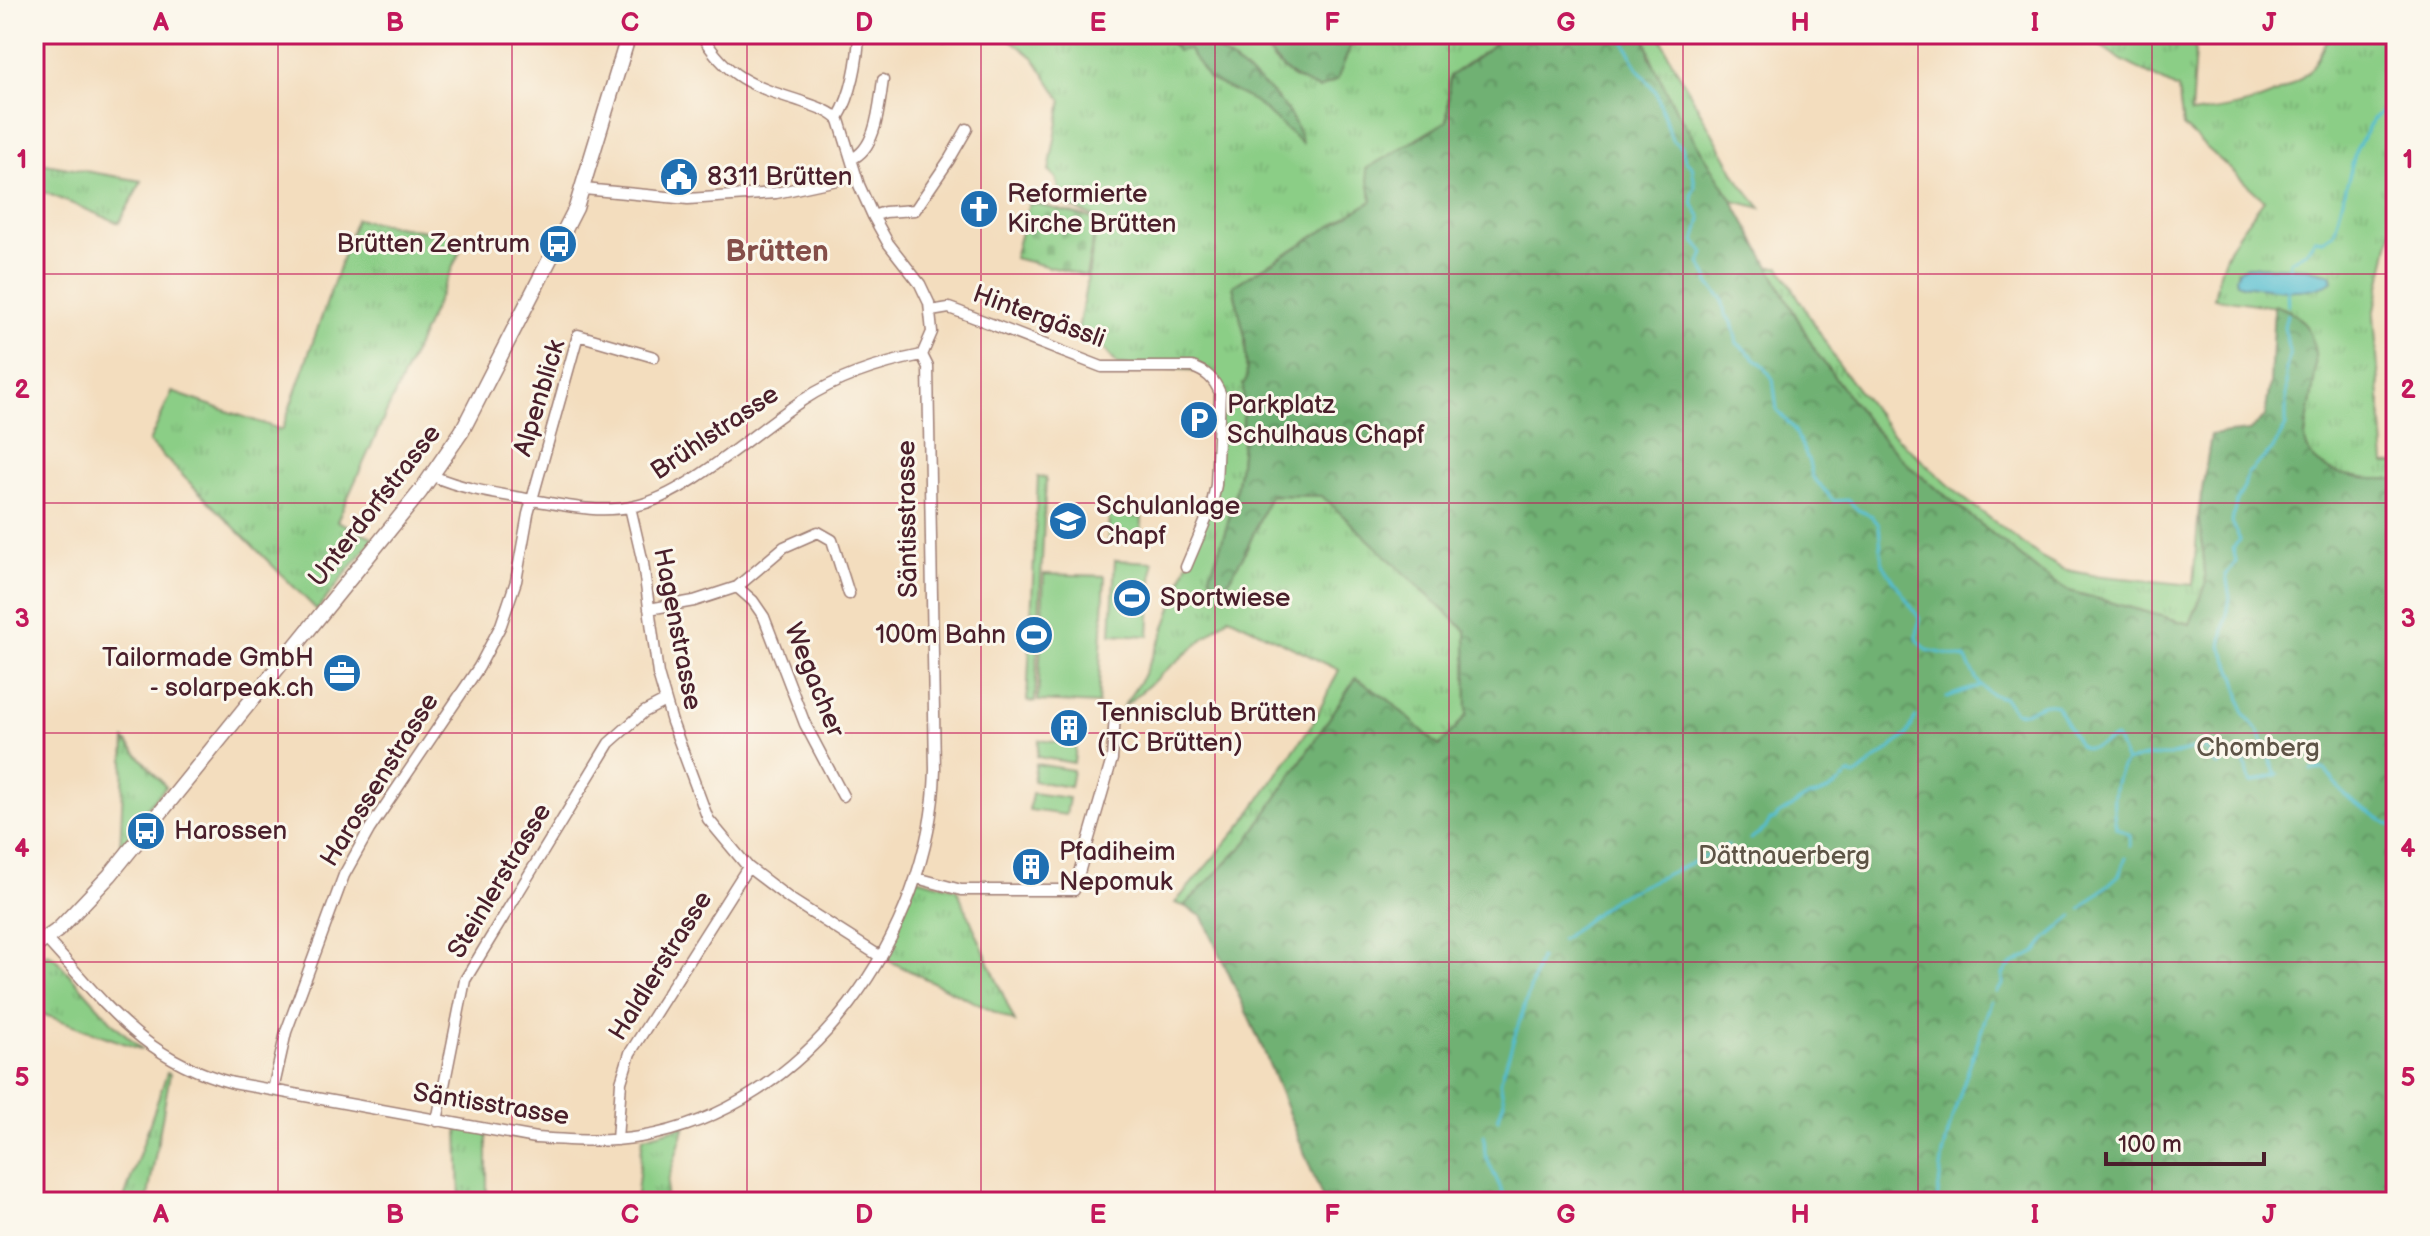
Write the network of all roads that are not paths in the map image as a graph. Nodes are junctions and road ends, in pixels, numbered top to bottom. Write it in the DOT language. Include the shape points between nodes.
graph roads {
  1 [pos="629,34"];
  2 [pos="701,34"];
  3 [pos="859,34"];
  4 [pos="883,80"];
  5 [pos="838,118"];
  6 [pos="967,129"];
  7 [pos="851,159"];
  8 [pos="856,176"];
  9 [pos="584,189"];
  10 [pos="873,216"];
  11 [pos="931,311"];
  12 [pos="922,355"];
  13 [pos="654,357"];
  14 [pos="433,476"];
  15 [pos="533,500"];
  16 [pos="630,507"];
  17 [pos="1186,567"];
  18 [pos="737,587"];
  19 [pos="849,594"];
  20 [pos="649,609"];
  21 [pos="665,701"];
  22 [pos="1115,714"];
  23 [pos="843,796"];
  24 [pos="748,867"];
  25 [pos="917,878"];
  26 [pos="40,943"];
  27 [pos="881,957"];
  28 [pos="273,1090"];
  29 [pos="437,1121"];
  30 [pos="617,1140"];
  1 -- 9 [label="street, Unterdorfstrasse"];
  2 -- 5 [label="street" via="736,76"];
  3 -- 5 [label="street" via="847,100"];
  4 -- 7 [label="street" via="868,144"];
  5 -- 7 [label="street"];
  6 -- 10 [label="street" via="915,210"];
  7 -- 8 [label="street"];
  8 -- 9 [label="street" via="776,193 688,199"];
  8 -- 10 [label="street"];
  9 -- 14 [label="street, Unterdorfstrasse" via="469,419"];
  10 -- 11 [label="street" via="920,284"];
  11 -- 12 [label="street, Säntisstrasse" via="931,338"];
  11 -- 17 [label="street, Hintergässli" via="949,308 1102,367 1192,367 1215,381 1220,393 1216,485"];
  12 -- 16 [label="street, Brühlstrasse" via="831,384 679,488"];
  12 -- 25 [label="street, Säntisstrasse" via="928,367 935,770 934,804"];
  13 -- 15 [label="street, Alpenblick" via="578,335"];
  14 -- 15 [label="street, Brühlstrasse" via="470,489"];
  14 -- 26 [label="street, Unterdorfstrasse" via="110,875"];
  15 -- 16 [label="street, Brühlstrasse" via="581,509"];
  15 -- 28 [label="street, Harossenstrasse" via="501,625 344,875 286,1032"];
  16 -- 20 [label="street, Hagenstrasse"];
  18 -- 19 [label="street" via="784,547 818,532 832,540"];
  18 -- 20 [label="street"];
  18 -- 23 [label="street, Wegacher" via="760,609 805,724"];
  20 -- 21 [label="street, Hagenstrasse"];
  21 -- 24 [label="street, Hagenstrasse" via="708,819"];
  21 -- 29 [label="street, Steinlerstrasse" via="609,743 465,980"];
  22 -- 25 [label="street" via="1112,759 1074,890 961,890"];
  24 -- 27 [label="street, Hagenstrasse"];
  24 -- 30 [label="street, Haldlerstrasse" via="630,1053 621,1082"];
  25 -- 27 [label="street, Säntisstrasse"];
  26 -- 28 [label="street, Säntisstrasse" via="149,1046 196,1072"];
  27 -- 30 [label="street, Säntisstrasse" via="835,1020 770,1081 685,1126"];
  28 -- 29 [label="street, Säntisstrasse"];
  29 -- 30 [label="street, Säntisstrasse" via="536,1138"];
}
